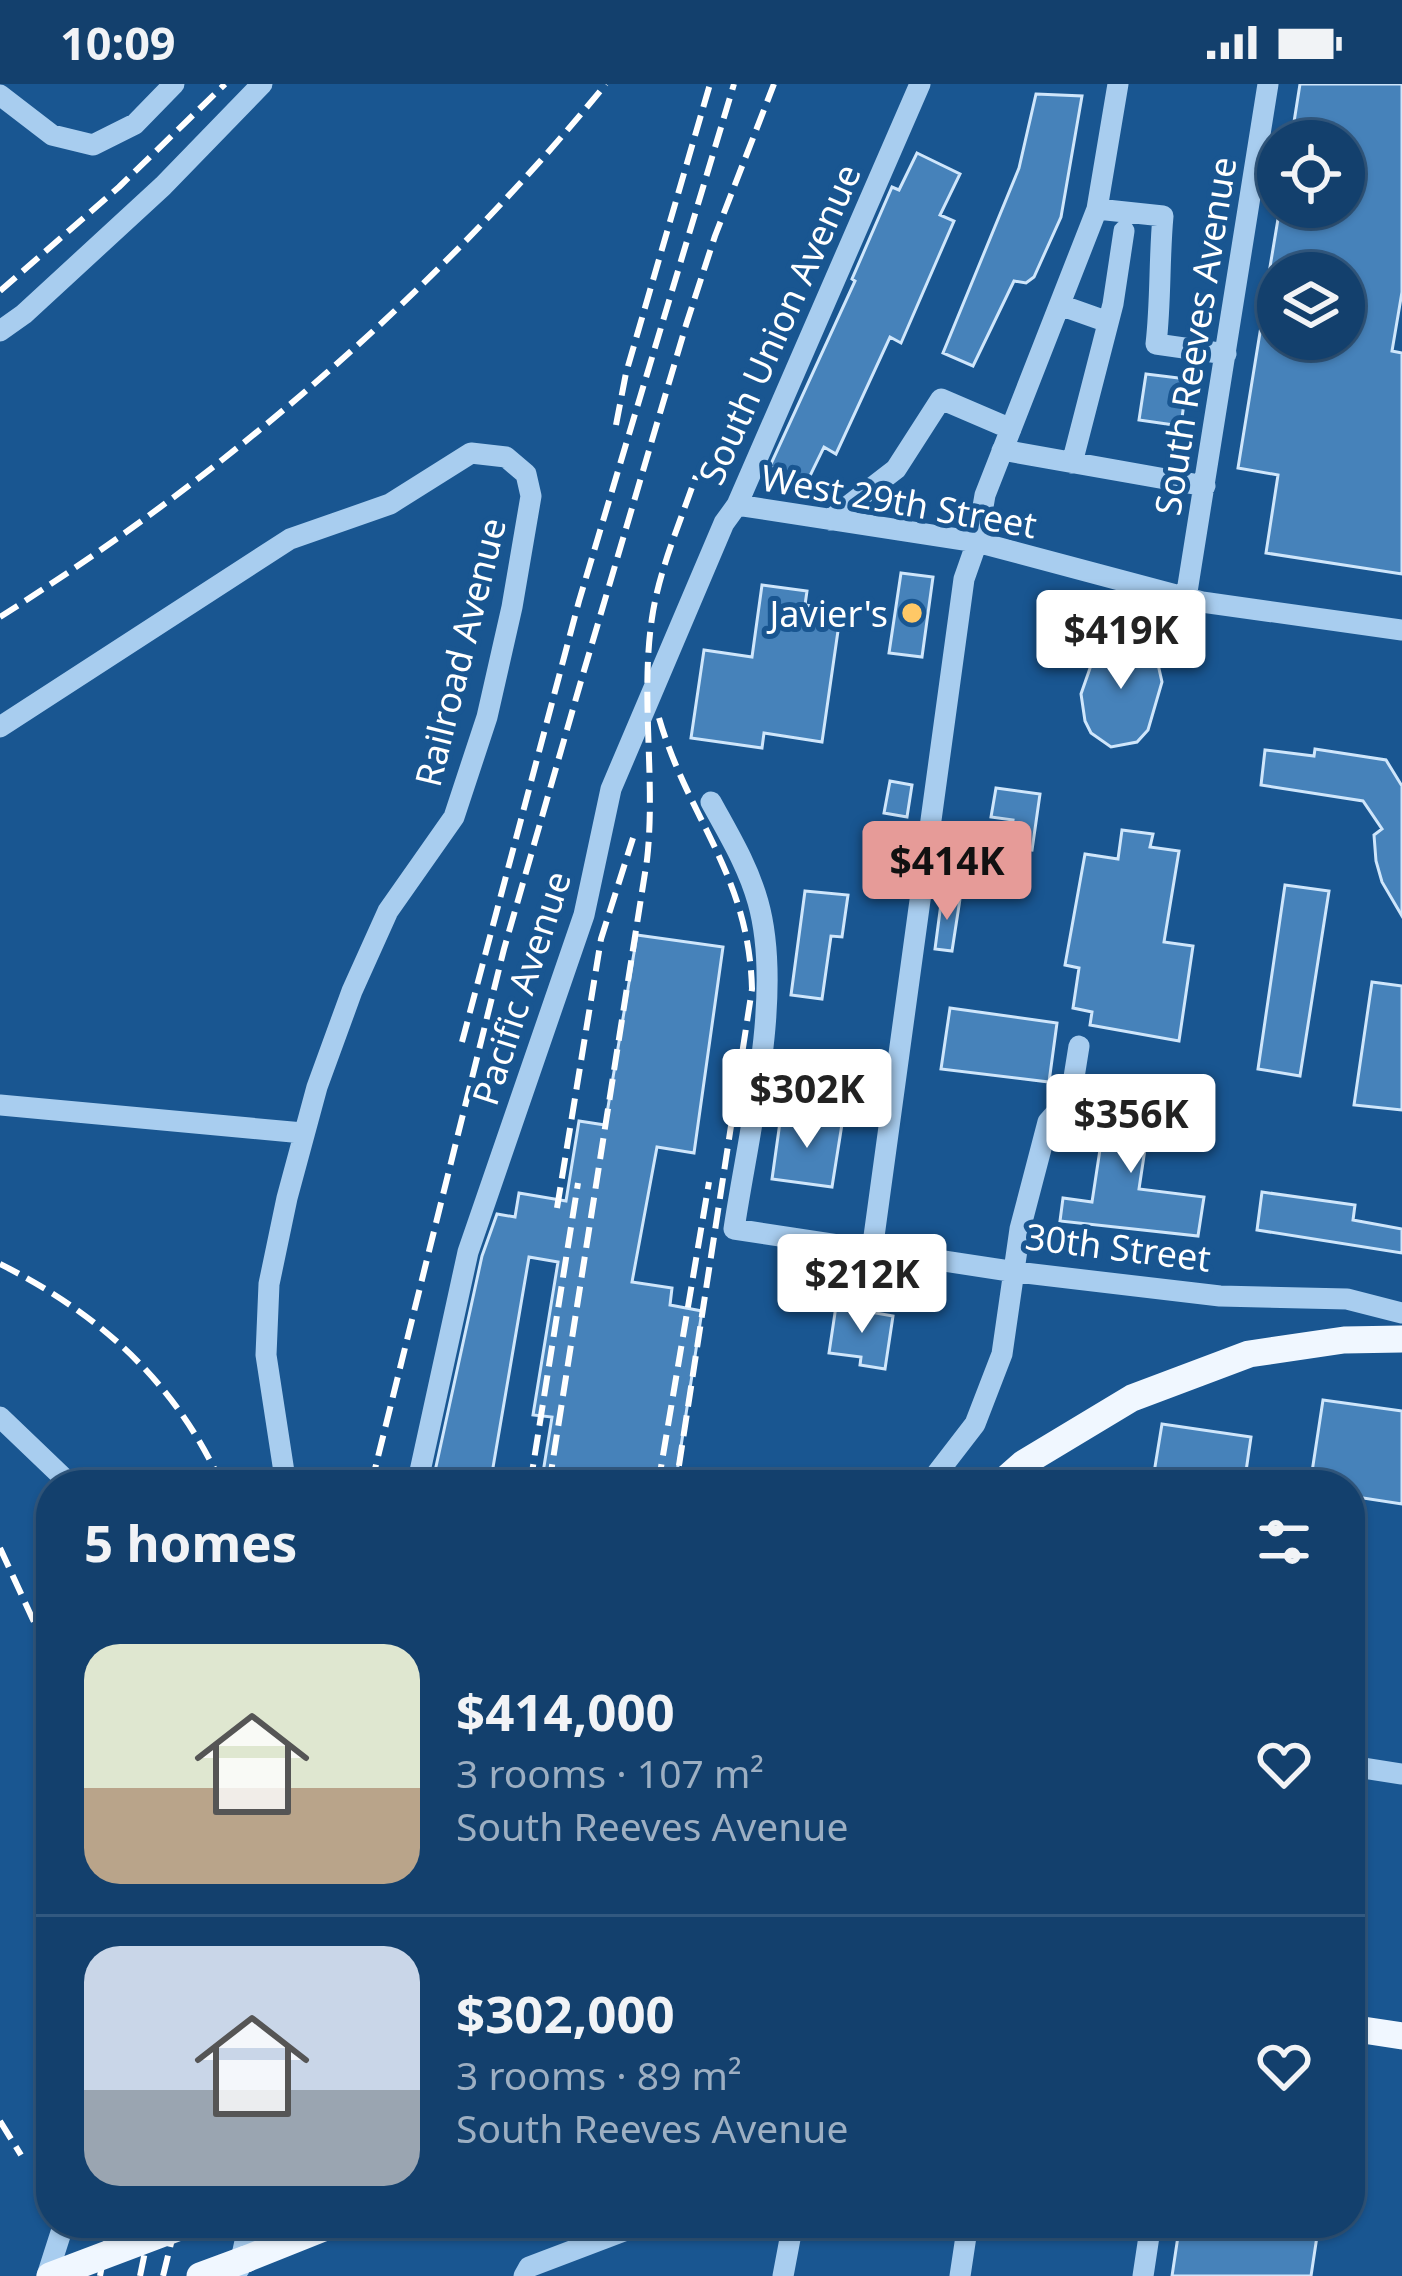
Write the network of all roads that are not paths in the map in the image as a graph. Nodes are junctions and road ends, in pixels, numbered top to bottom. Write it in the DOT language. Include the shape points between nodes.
graph roads {
  1 [pos="174,84"];
  2 [pos="262,84"];
  3 [pos="920,84"];
  4 [pos="1118,84"];
  5 [pos="1268,84"];
  6 [pos="0,95"];
  7 [pos="1097,209"];
  8 [pos="1124,231"];
  9 [pos="1060,305"];
  10 [pos="1108,322"];
  11 [pos="0,331"];
  12 [pos="1226,354"];
  13 [pos="1006,440"];
  14 [pos="1072,463"];
  15 [pos="1205,486"];
  16 [pos="730,514"];
  17 [pos="830,520"];
  18 [pos="976,542"];
  19 [pos="1186,598"];
  20 [pos="1402,630"];
  21 [pos="0,727"];
  22 [pos="711,802"];
  23 [pos="1079,1046"];
  24 [pos="0,1105"];
  25 [pos="303,1133"];
  26 [pos="872,1251"];
  27 [pos="1016,1272"];
  28 [pos="1402,1313"];
  29 [pos="1402,1339"];
  30 [pos="0,1417"];
  31 [pos="55,1470"];
  32 [pos="284,1470"];
  33 [pos="420,1470"];
  34 [pos="940,1470"];
  35 [pos="1016,1470"];
  36 [pos="1365,1768"];
  37 [pos="1402,1774"];
  38 [pos="1365,2030"];
  39 [pos="1402,2036"];
  40 [pos="59,2238"];
  41 [pos="150,2238"];
  42 [pos="304,2238"];
  43 [pos="603,2238"];
  44 [pos="791,2238"];
  45 [pos="966,2238"];
  46 [pos="1149,2238"];
  47 [pos="242,2267"];
  48 [pos="48,2276"];
  49 [pos="200,2276"];
  50 [pos="524,2276"];
  51 [pos="783,2276"];
  52 [pos="960,2276"];
  53 [pos="1143,2276"];
  1 -- 6 [label="street" via="135,124 93,145 52,135"];
  2 -- 11 [label="street" via="163,186"];
  3 -- 16 [label="street, South Union Avenue"];
  4 -- 7 [label="street"];
  5 -- 12 [label="street, South Reeves Avenue"];
  7 -- 9 [label="street"];
  7 -- 12 [label="street" via="1163,216 1156,344"];
  8 -- 10 [label="street"];
  9 -- 10 [label="street"];
  9 -- 13 [label="street"];
  10 -- 14 [label="street"];
  12 -- 15 [label="street, South Reeves Avenue"];
  13 -- 14 [label="street"];
  13 -- 17 [label="street" via="940,400 896,469"];
  13 -- 18 [label="street"];
  14 -- 15 [label="street"];
  15 -- 19 [label="street, South Reeves Avenue"];
  16 -- 17 [label="street, West 29th Street"];
  16 -- 33 [label="street, Pacific Avenue" via="611,789 584,915 468,1252"];
  17 -- 18 [label="street, West 29th Street"];
  18 -- 19 [label="street, West 29th Street"];
  18 -- 26 [label="street" via="964,579"];
  19 -- 20 [label="street, West 29th Street"];
  21 -- 25 [label="street, Railroad Avenue" via="290,539 390,503 471,453 506,457 526,474 531,496 512,607 454,817 388,911"];
  22 -- 26 [label="street, 30th Street" via="757,898 768,968 734,1229"];
  23 -- 27 [label="street" via="1071,1096 1048,1122"];
  24 -- 25 [label="street"];
  25 -- 32 [label="street, Railroad Avenue" via="269,1284 266,1355"];
  26 -- 27 [label="street, 30th Street"];
  27 -- 28 [label="street, 30th Street" via="1220,1296 1347,1299"];
  27 -- 34 [label="street" via="1002,1354 975,1424"];
  29 -- 35 [label="main road" via="1250,1354 1132,1398"];
  30 -- 31 [label="street"];
  36 -- 37 [label="street"];
  38 -- 39 [label="main road"];
  40 -- 48 [label="street"];
  41 -- 48 [label="main road, bridge"];
  42 -- 47 [label="main road"];
  43 -- 50 [label="street" via="529,2266"];
  44 -- 51 [label="street"];
  45 -- 52 [label="street"];
  46 -- 53 [label="street"];
  47 -- 49 [label="main road, bridge"];
}
